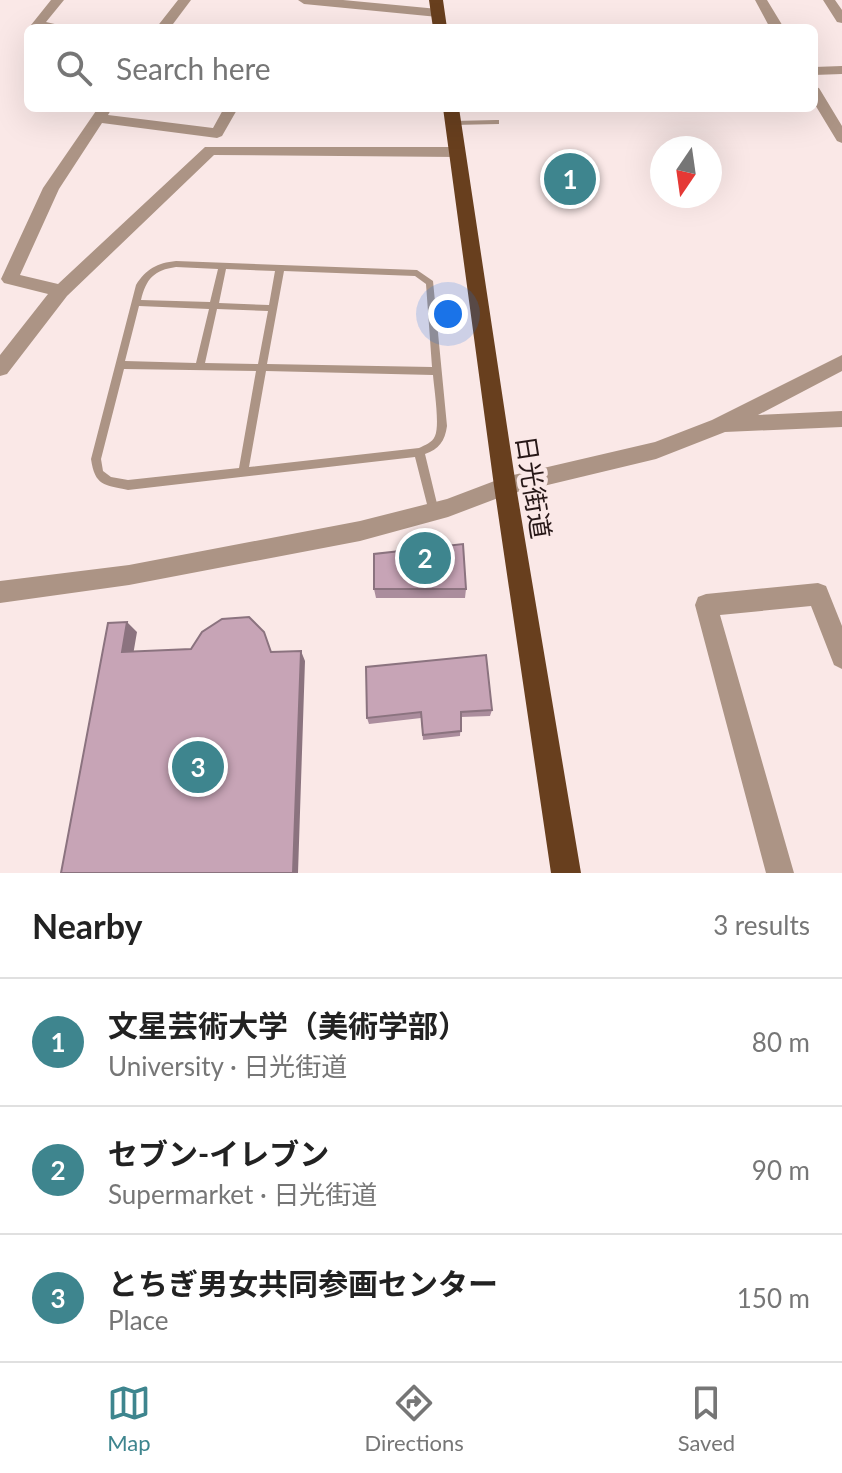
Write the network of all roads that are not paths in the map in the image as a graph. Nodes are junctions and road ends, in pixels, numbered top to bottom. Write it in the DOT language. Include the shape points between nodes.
graph roads {
  1 [pos="58,0"];
  2 [pos="185,0"];
  3 [pos="304,0"];
  4 [pos="761,0"];
  5 [pos="829,0"];
  6 [pos="438,14"];
  7 [pos="842,19"];
  8 [pos="38,24"];
  9 [pos="166,24"];
  10 [pos="775,24"];
  11 [pos="842,70"];
  12 [pos="818,71"];
  13 [pos="818,98"];
  14 [pos="229,112"];
  15 [pos="101,113"];
  16 [pos="452,116"];
  17 [pos="496,122"];
  18 [pos="842,138"];
  19 [pos="457,152"];
  20 [pos="223,265"];
  21 [pos="280,267"];
  22 [pos="61,291"];
  23 [pos="136,303"];
  24 [pos="214,306"];
  25 [pos="273,308"];
  26 [pos="842,362"];
  27 [pos="120,365"];
  28 [pos="200,366"];
  29 [pos="262,367"];
  30 [pos="0,369"];
  31 [pos="437,371"];
  32 [pos="842,419"];
  33 [pos="719,426"];
  34 [pos="419,452"];
  35 [pos="243,472"];
  36 [pos="505,486"];
  37 [pos="434,512"];
  38 [pos="0,592"];
  39 [pos="842,657"];
  40 [pos="566,873"];
  41 [pos="780,873"];
  1 -- 8 [label="street"];
  2 -- 9 [label="street"];
  3 -- 6 [label="street"];
  4 -- 10 [label="street"];
  5 -- 7 [label="street"];
  11 -- 12 [label="street"];
  13 -- 18 [label="street"];
  14 -- 15 [label="street" via="217,133"];
  15 -- 22 [label="street" via="51,188 10,279"];
  16 -- 17 [label="lane"];
  16 -- 19 [label="highway, 日光街道"];
  19 -- 22 [label="street" via="210,150"];
  19 -- 36 [label="highway, 日光街道"];
  20 -- 21 [label="lane"];
  20 -- 23 [label="lane" via="162,265 147,275"];
  20 -- 24 [label="lane"];
  21 -- 25 [label="lane"];
  21 -- 31 [label="lane" via="417,273 430,283"];
  22 -- 30 [label="street"];
  23 -- 24 [label="lane"];
  23 -- 27 [label="lane"];
  24 -- 25 [label="lane"];
  24 -- 28 [label="lane"];
  25 -- 29 [label="lane"];
  26 -- 33 [label="street"];
  27 -- 28 [label="lane"];
  27 -- 35 [label="lane" via="96,459 98,473 128,485"];
  28 -- 29 [label="lane"];
  29 -- 31 [label="lane"];
  29 -- 35 [label="lane"];
  31 -- 34 [label="lane" via="441,437 434,447"];
  32 -- 33 [label="street"];
  33 -- 36 [label="street" via="656,450"];
  34 -- 35 [label="lane"];
  34 -- 37 [label="lane"];
  36 -- 37 [label="street"];
  36 -- 40 [label="highway, 日光街道"];
  37 -- 38 [label="street" via="129,575"];
  39 -- 41 [label="street" via="818,594 706,605"];
}
